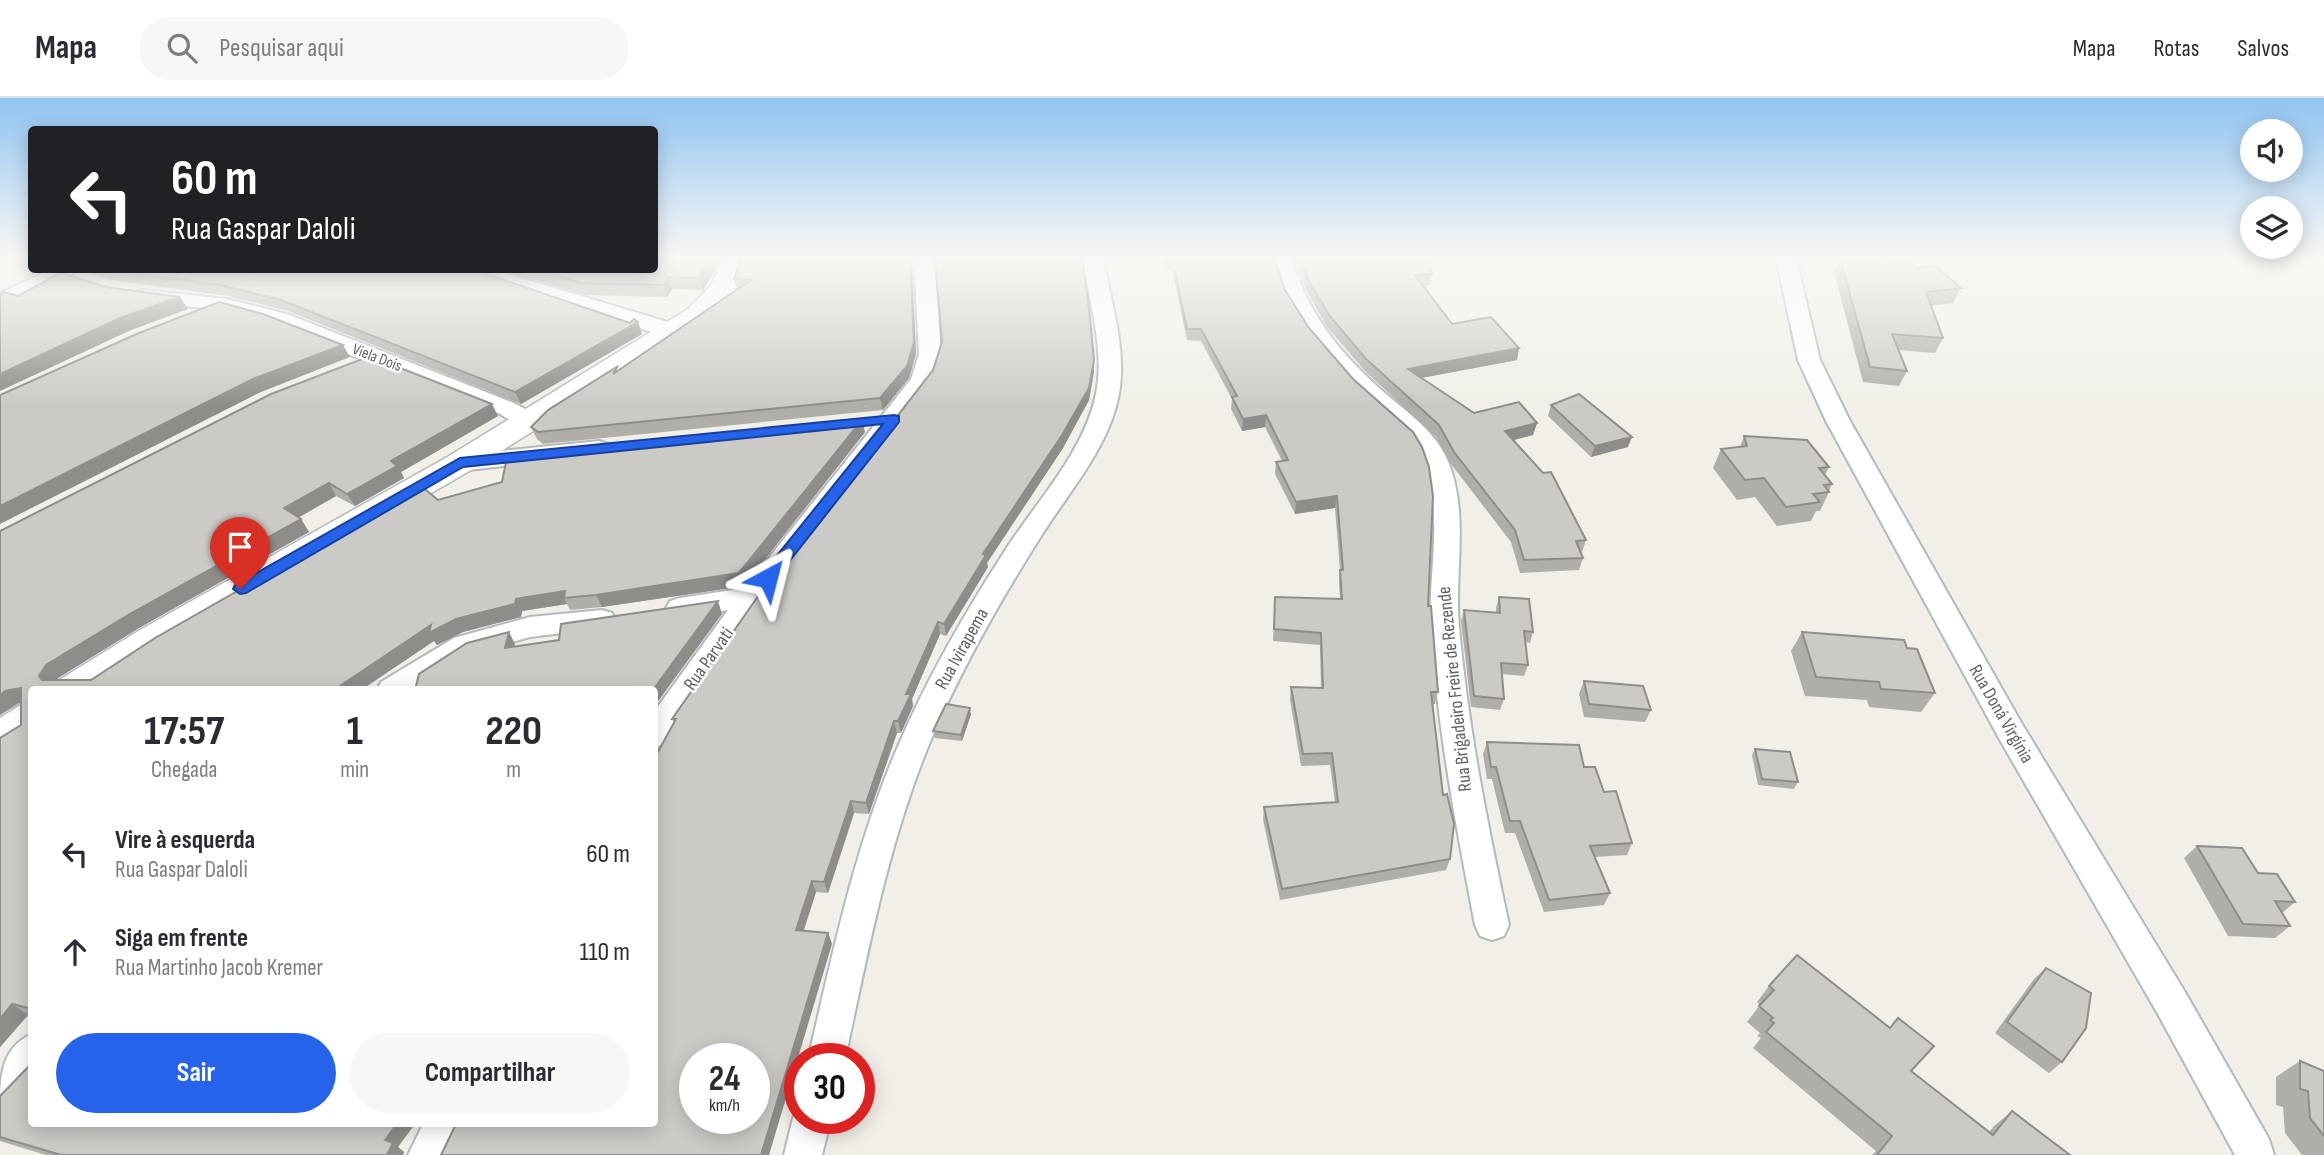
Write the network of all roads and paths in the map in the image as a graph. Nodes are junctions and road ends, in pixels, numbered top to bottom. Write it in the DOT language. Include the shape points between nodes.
graph roads {
  1 [pos="221,307"];
  2 [pos="236,307"];
  3 [pos="607,307"];
  4 [pos="706,307"];
  5 [pos="927,307"];
  6 [pos="1101,307"];
  7 [pos="1300,307"];
  8 [pos="1797,307"];
  9 [pos="178,321"];
  10 [pos="673,331"];
  11 [pos="376,358"];
  12 [pos="340,371"];
  13 [pos="894,419"];
  14 [pos="530,421"];
  15 [pos="853,423"];
  16 [pos="623,446"];
  17 [pos="460,463"];
  18 [pos="753,596"];
  19 [pos="78,686"];
  20 [pos="397,686"];
  21 [pos="28,719"];
  22 [pos="658,730"];
  23 [pos="0,737"];
  24 [pos="1492,925"];
  25 [pos="830,1043"];
  26 [pos="28,1056"];
  27 [pos="0,1093"];
  28 [pos="441,1127"];
  29 [pos="808,1134"];
  30 [pos="2255,1153"];
  31 [pos="427,1155"];
  32 [pos="803,1155"];
  1 -- 9 [label="street"];
  2 -- 11 [label="street, Viela Dois"];
  3 -- 10 [label="street"];
  4 -- 10 [label="street"];
  5 -- 13 [label="street, Rua Parvati" via="930,354 922,380"];
  6 -- 25 [label="street, Rua Ivirapema" via="1111,363 1098,422 946,672 913,747 876,850"];
  7 -- 24 [label="street, Rua Brigadeiro Freire de Rezende" via="1331,353 1434,455 1447,510 1444,612 1455,723"];
  8 -- 30 [label="street, Rua Doná Virgínia" via="1809,360 1838,421 2011,732"];
  10 -- 14 [label="street"];
  11 -- 12 [label="street"];
  11 -- 14 [label="street, Viela Dois"];
  13 -- 15 [label="street"];
  13 -- 18 [label="street, Rua Parvati"];
  14 -- 17 [label="street"];
  16 -- 17 [label="street"];
  17 -- 19 [label="street"];
  18 -- 20 [label="street" via="530,627 464,645"];
  18 -- 22 [label="street, Rua Parvati"];
  21 -- 23 [label="street"];
  26 -- 27 [label="street"];
  28 -- 31 [label="street"];
  29 -- 32 [label="street"];
}
